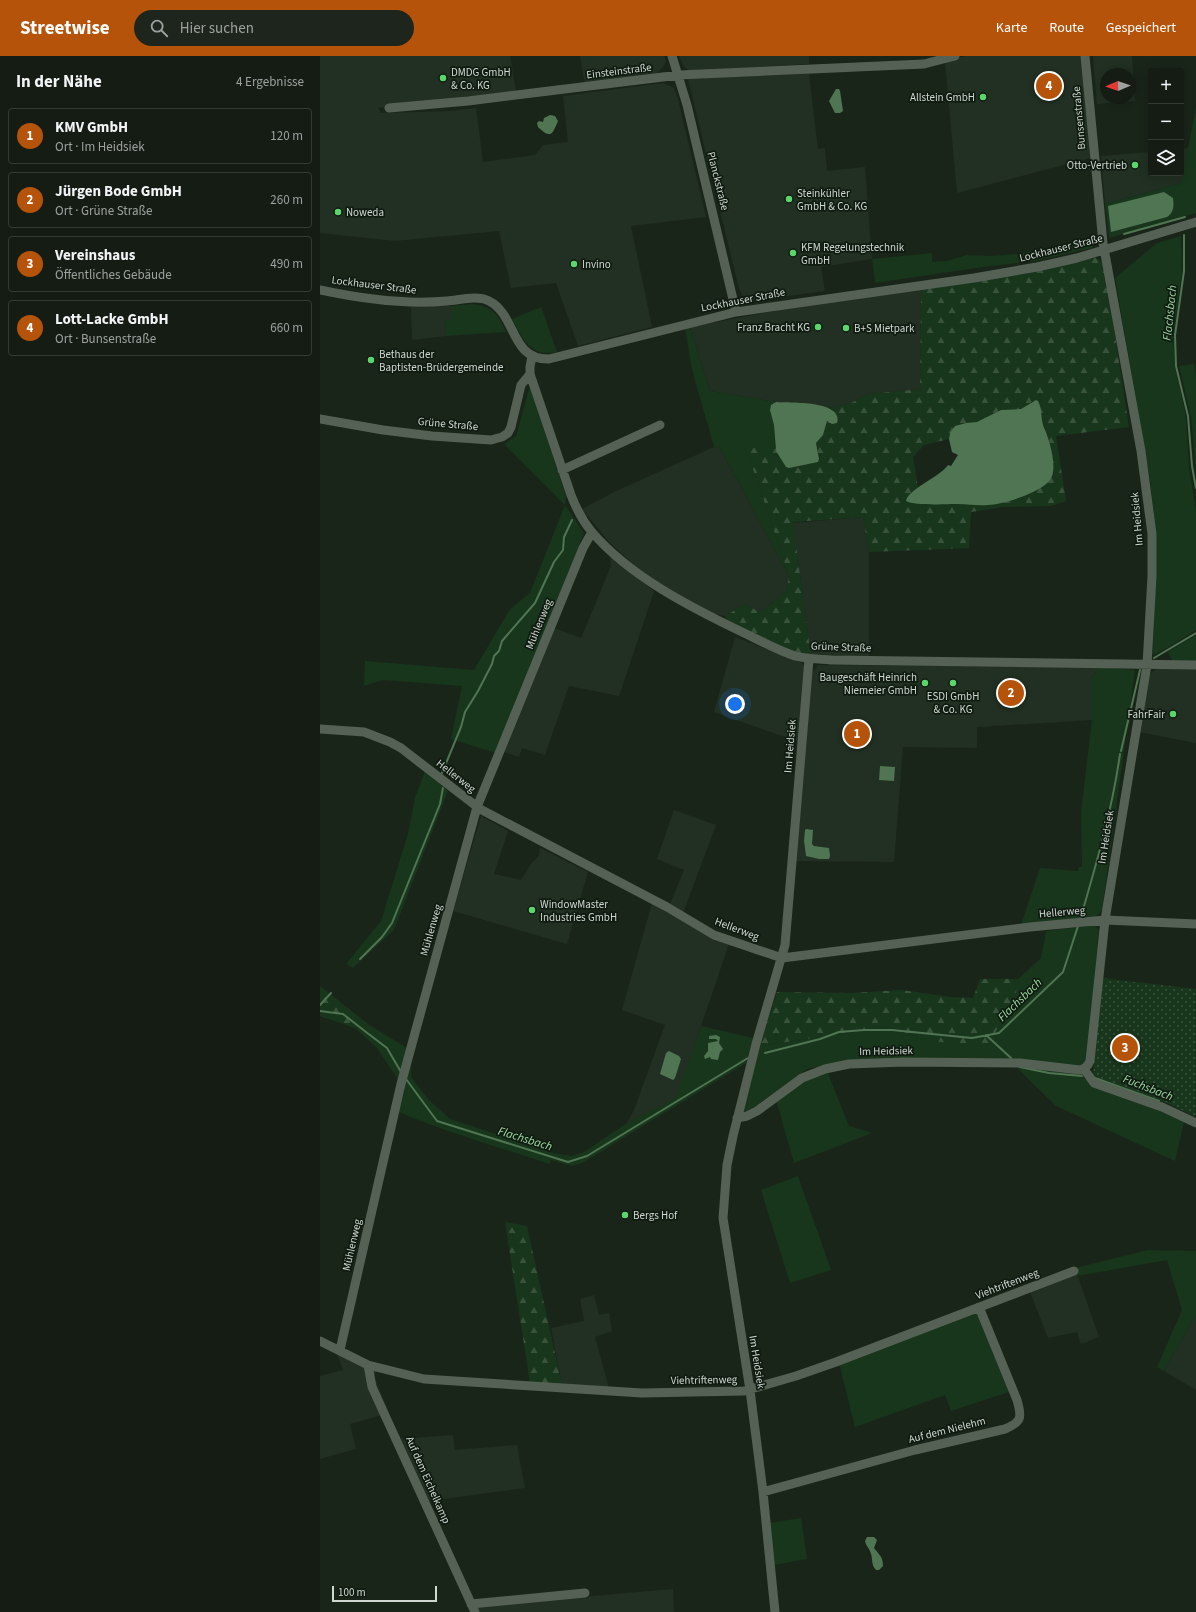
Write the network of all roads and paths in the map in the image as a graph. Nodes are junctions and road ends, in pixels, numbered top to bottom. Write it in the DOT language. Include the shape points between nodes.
graph roads {
  1 [pos="672,56"];
  2 [pos="955,56"];
  3 [pos="1085,56"];
  4 [pos="679,75"];
  5 [pos="389,108"];
  6 [pos="1196,222"];
  7 [pos="1105,250"];
  8 [pos="320,290"];
  9 [pos="736,312"];
  10 [pos="532,356"];
  11 [pos="530,374"];
  12 [pos="320,419"];
  13 [pos="660,425"];
  14 [pos="562,470"];
  15 [pos="592,532"];
  16 [pos="809,659"];
  17 [pos="1147,665"];
  18 [pos="1196,665"];
  19 [pos="320,729"];
  20 [pos="477,807"];
  21 [pos="1105,920"];
  22 [pos="1196,924"];
  23 [pos="782,958"];
  24 [pos="1084,1069"];
  25 [pos="737,1118"];
  26 [pos="1193,1122"];
  27 [pos="1074,1271"];
  28 [pos="979,1307"];
  29 [pos="320,1341"];
  30 [pos="340,1350"];
  31 [pos="368,1365"];
  32 [pos="750,1390"];
  33 [pos="762,1492"];
  34 [pos="585,1593"];
  35 [pos="473,1608"];
  36 [pos="775,1612"];
  1 -- 4 [label="street, Planckstraße"];
  2 -- 4 [label="street, Einsteinstraße" via="924,64"];
  3 -- 7 [label="street, Bunsenstraße"];
  4 -- 5 [label="street, Einsteinstraße"];
  4 -- 9 [label="street, Planckstraße"];
  6 -- 7 [label="street, Lockhauser Straße"];
  7 -- 9 [label="street, Lockhauser Straße" via="1016,271"];
  7 -- 17 [label="street, Im Heidsiek" via="1141,451 1152,534"];
  8 -- 10 [label="street, Lockhauser Straße" via="413,303 483,299 503,312 517,341"];
  9 -- 10 [label="street, Lockhauser Straße" via="554,358"];
  10 -- 11 [label="street, Grüne Straße"];
  11 -- 12 [label="street, Grüne Straße" via="521,385 512,426 508,433 491,440 383,430"];
  11 -- 14 [label="street, Grüne Straße"];
  13 -- 14 [label="street"];
  14 -- 15 [label="street, Grüne Straße" via="577,510"];
  15 -- 16 [label="street, Grüne Straße" via="631,568 685,604 775,648"];
  15 -- 20 [label="street, Mühlenweg" via="583,548"];
  16 -- 17 [label="street, Grüne Straße"];
  16 -- 23 [label="street, Im Heidsiek"];
  17 -- 18 [label="street, Grüne Straße"];
  17 -- 21 [label="street, Im Heidsiek"];
  19 -- 20 [label="street, Hellerweg" via="364,732 390,742"];
  20 -- 23 [label="street, Hellerweg" via="667,907 714,935"];
  20 -- 30 [label="street, Mühlenweg" via="401,1084"];
  21 -- 22 [label="street, Hellerweg"];
  21 -- 23 [label="street, Hellerweg"];
  21 -- 24 [label="street, Im Heidsiek" via="1090,1061"];
  23 -- 25 [label="street, Im Heidsiek"];
  24 -- 25 [label="street, Im Heidsiek" via="1020,1063 849,1064 825,1069 802,1078 757,1111"];
  24 -- 26 [label="street" via="1094,1083 1162,1107"];
  25 -- 32 [label="street, Im Heidsiek" via="727,1165 723,1218"];
  27 -- 28 [label="street, Viehtriftenweg"];
  28 -- 32 [label="street, Viehtriftenweg" via="836,1362"];
  28 -- 33 [label="street, Auf dem Nielehm" via="1017,1400 1020,1417 1014,1425"];
  29 -- 30 [label="street, Viehtriftenweg"];
  30 -- 31 [label="street, Viehtriftenweg"];
  31 -- 32 [label="street, Viehtriftenweg" via="436,1381 642,1393"];
  31 -- 35 [label="street, Auf dem Eichelkamp" via="372,1387"];
  32 -- 33 [label="street, Im Heidsiek"];
  33 -- 36 [label="street, Im Heidsiek"];
  34 -- 35 [label="street, Auf dem Eichelkamp"];
}
